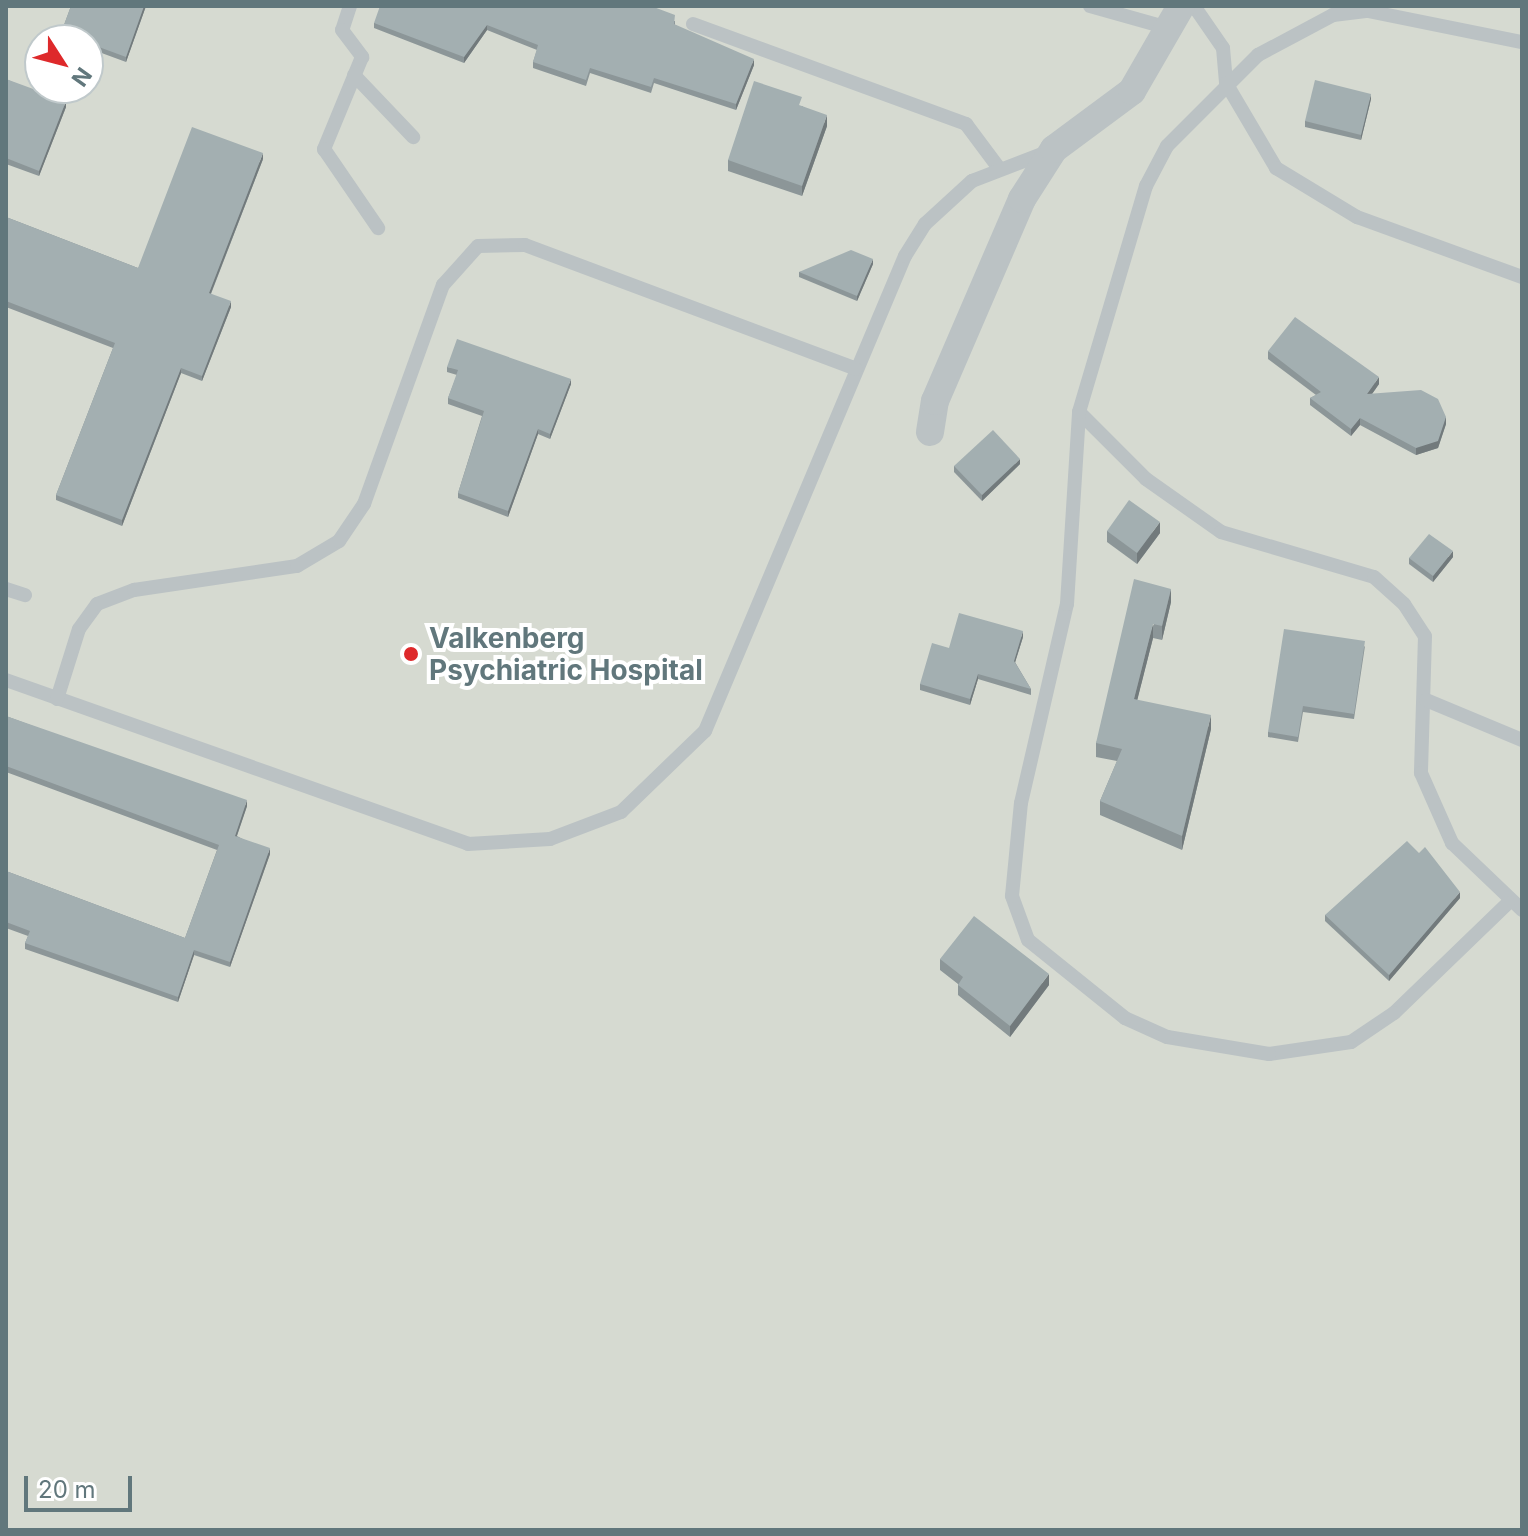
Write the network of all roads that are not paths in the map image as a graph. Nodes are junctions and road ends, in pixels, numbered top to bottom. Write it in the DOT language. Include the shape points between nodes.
graph roads {
  1 [pos="350,6"];
  2 [pos="1090,6"];
  3 [pos="1194,6"];
  4 [pos="1177,18"];
  5 [pos="693,24"];
  6 [pos="1522,42"];
  7 [pos="354,75"];
  8 [pos="1226,83"];
  9 [pos="413,137"];
  10 [pos="1054,149"];
  11 [pos="998,167"];
  12 [pos="378,228"];
  13 [pos="1522,277"];
  14 [pos="856,369"];
  15 [pos="1079,412"];
  16 [pos="930,432"];
  17 [pos="6,589"];
  18 [pos="25,595"];
  19 [pos="6,680"];
  20 [pos="57,699"];
  21 [pos="1426,700"];
  22 [pos="1522,740"];
  23 [pos="1508,903"];
  24 [pos="1522,910"];
  1 -- 7 [label="lane" via="342,30 362,57"];
  2 -- 4 [label="lane"];
  3 -- 8 [label="lane" via="1223,48"];
  4 -- 10 [label="street" via="1132,91"];
  5 -- 11 [label="lane" via="966,124"];
  6 -- 8 [label="lane" via="1368,11 1333,15 1258,55"];
  7 -- 9 [label="lane"];
  7 -- 12 [label="lane" via="324,149"];
  8 -- 13 [label="lane" via="1254,142 1304,190 1357,217"];
  8 -- 15 [label="lane" via="1167,146 1146,186"];
  10 -- 11 [label="lane"];
  10 -- 16 [label="street" via="1006,235 935,401"];
  11 -- 14 [label="lane" via="925,224"];
  14 -- 20 [label="lane" via="525,245 478,246 443,285 364,504 339,541 297,566 134,590 97,604 79,629"];
  14 -- 20 [label="lane" via="705,731 658,784 584,829 503,846 468,844"];
  15 -- 21 [label="lane" via="1146,479 1221,532 1374,577 1404,604 1425,636"];
  15 -- 23 [label="lane" via="1067,604 1021,803 1013,880 1015,920 1028,940 1125,1018 1167,1037 1269,1054 1313,1051 1351,1042 1394,1013"];
  17 -- 18 [label="lane"];
  19 -- 20 [label="lane"];
  21 -- 22 [label="lane"];
  21 -- 23 [label="lane" via="1421,773 1452,843"];
  23 -- 24 [label="lane"];
}
